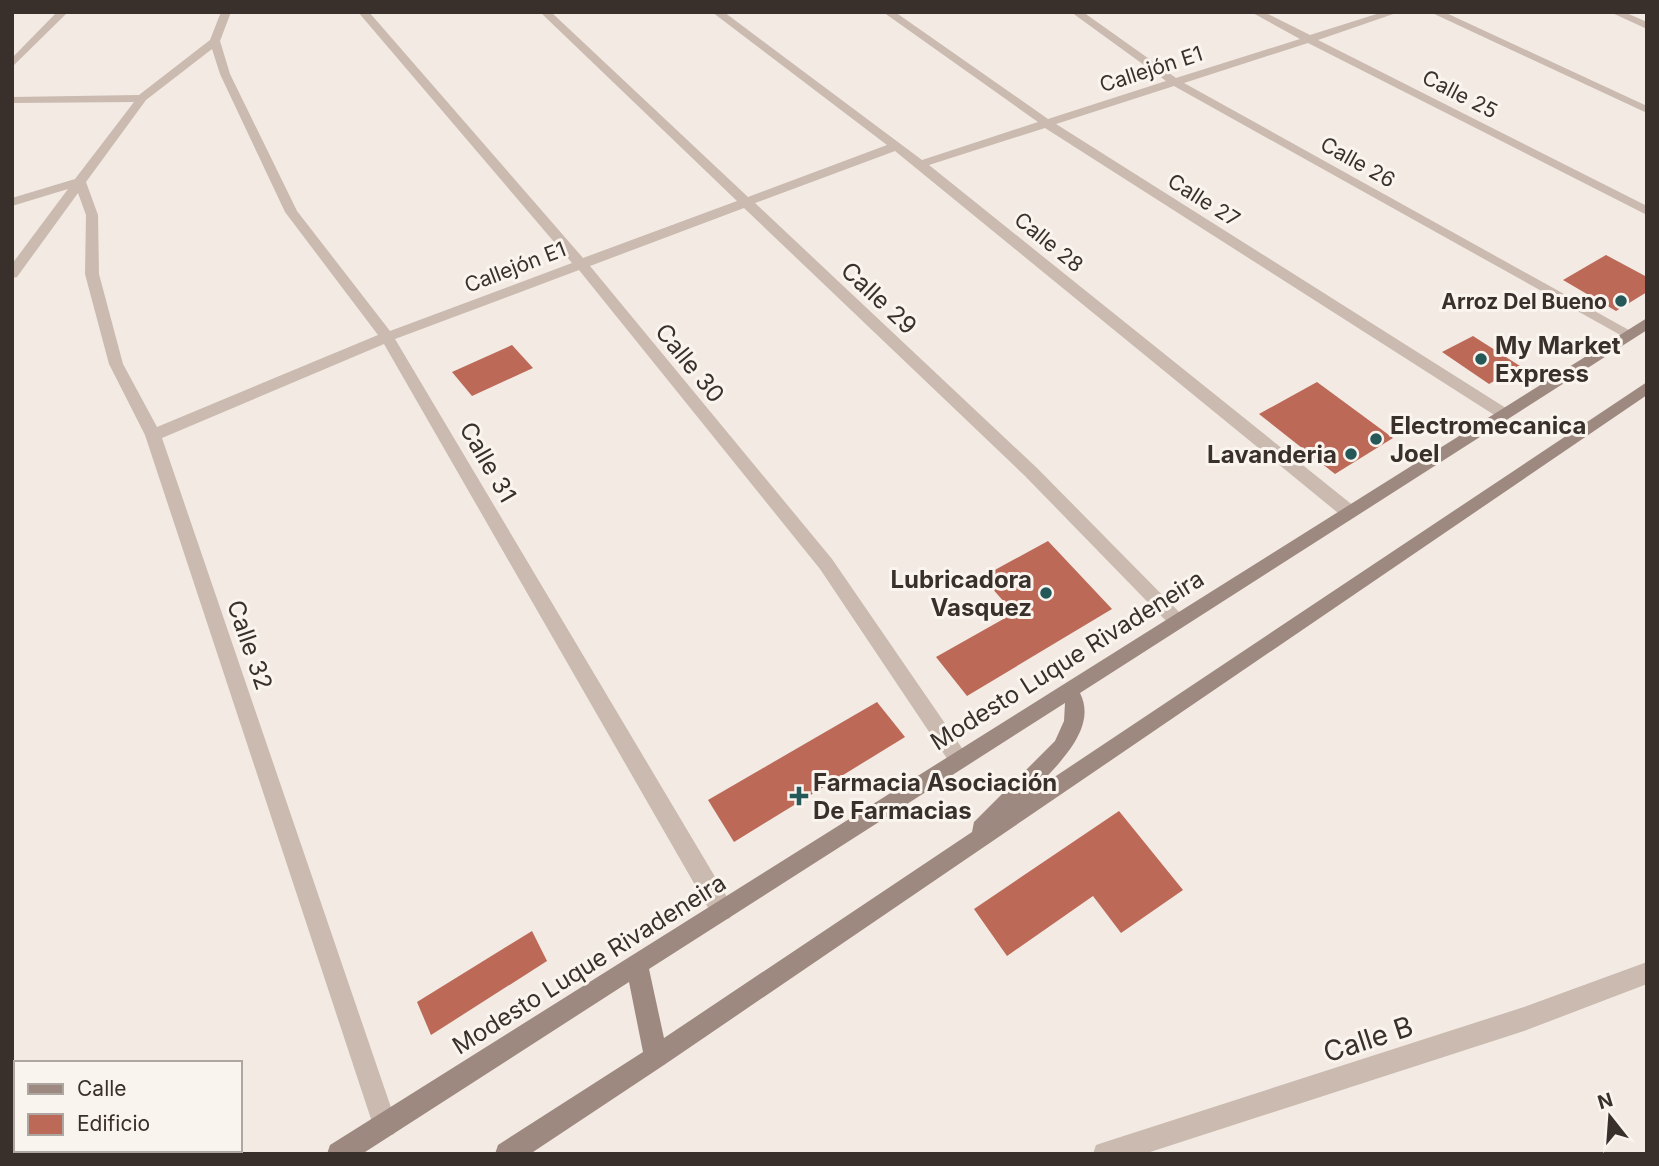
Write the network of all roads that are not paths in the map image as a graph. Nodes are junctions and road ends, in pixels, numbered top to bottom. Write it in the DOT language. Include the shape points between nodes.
graph roads {
  1 [pos="63,12"];
  2 [pos="226,12"];
  3 [pos="363,12"];
  4 [pos="545,12"];
  5 [pos="717,12"];
  6 [pos="888,12"];
  7 [pos="1076,12"];
  8 [pos="1256,12"];
  9 [pos="1394,12"];
  10 [pos="1435,12"];
  11 [pos="1615,12"];
  12 [pos="1647,26"];
  13 [pos="1310,39"];
  14 [pos="215,41"];
  15 [pos="12,64"];
  16 [pos="1175,83"];
  17 [pos="142,98"];
  18 [pos="12,100"];
  19 [pos="1647,110"];
  20 [pos="1049,125"];
  21 [pos="896,146"];
  22 [pos="920,164"];
  23 [pos="80,182"];
  24 [pos="12,202"];
  25 [pos="744,203"];
  26 [pos="1647,211"];
  27 [pos="581,264"];
  28 [pos="12,274"];
  29 [pos="1647,323"];
  30 [pos="1629,334"];
  31 [pos="387,337"];
  32 [pos="1647,387"];
  33 [pos="1504,414"];
  34 [pos="153,435"];
  35 [pos="1349,512"];
  36 [pos="1177,621"];
  37 [pos="1070,692"];
  38 [pos="959,760"];
  39 [pos="960,852"];
  40 [pos="722,910"];
  41 [pos="637,964"];
  42 [pos="1647,973"];
  43 [pos="656,1057"];
  44 [pos="385,1125"];
  45 [pos="339,1154"];
  46 [pos="507,1154"];
  47 [pos="1105,1154"];
  1 -- 15 [label="street"];
  2 -- 14 [label="street"];
  3 -- 27 [label="street, Calle 30"];
  4 -- 25 [label="street, Calle 29"];
  5 -- 21 [label="street, Calle 28"];
  6 -- 20 [label="street, Calle 27"];
  7 -- 16 [label="street, Calle 26"];
  8 -- 13 [label="street, Calle 25"];
  9 -- 13 [label="street, Callejón E1"];
  10 -- 19 [label="street"];
  11 -- 12 [label="street"];
  13 -- 16 [label="street, Callejón E1"];
  13 -- 26 [label="street, Calle 25"];
  14 -- 17 [label="street"];
  14 -- 31 [label="street, Calle 31" via="225,74 291,212"];
  16 -- 20 [label="street, Callejón E1"];
  16 -- 30 [label="street, Calle 26"];
  17 -- 18 [label="street"];
  17 -- 23 [label="street"];
  20 -- 22 [label="street, Callejón E1"];
  20 -- 33 [label="street, Calle 27"];
  21 -- 22 [label="street, Calle 28"];
  21 -- 25 [label="street, Callejón E1"];
  22 -- 35 [label="street, Calle 28"];
  23 -- 24 [label="street"];
  23 -- 28 [label="street"];
  23 -- 34 [label="street, Calle 32" via="92,215 92,274 116,364"];
  25 -- 27 [label="street, Callejón E1"];
  25 -- 36 [label="street, Calle 29" via="1031,472"];
  27 -- 31 [label="street, Callejón E1"];
  27 -- 38 [label="street, Calle 30" via="826,564"];
  29 -- 30 [label="street, Modesto Luque Rivadeneira"];
  30 -- 33 [label="street, Modesto Luque Rivadeneira"];
  31 -- 34 [label="street, Callejón E1"];
  31 -- 40 [label="street, Calle 31"];
  32 -- 39 [label="street"];
  33 -- 35 [label="street, Modesto Luque Rivadeneira"];
  34 -- 44 [label="street, Calle 32"];
  35 -- 36 [label="street, Modesto Luque Rivadeneira"];
  36 -- 37 [label="street, Modesto Luque Rivadeneira"];
  37 -- 38 [label="street, Modesto Luque Rivadeneira"];
  37 -- 39 [label="street" via="1075,701 1074,721 1062,747"];
  38 -- 40 [label="street, Modesto Luque Rivadeneira"];
  39 -- 43 [label="street"];
  40 -- 41 [label="street, Modesto Luque Rivadeneira"];
  41 -- 43 [label="street"];
  41 -- 44 [label="street, Modesto Luque Rivadeneira"];
  42 -- 47 [label="street, Calle B" via="1524,1019"];
  43 -- 46 [label="street"];
  44 -- 45 [label="street, Modesto Luque Rivadeneira"];
}
